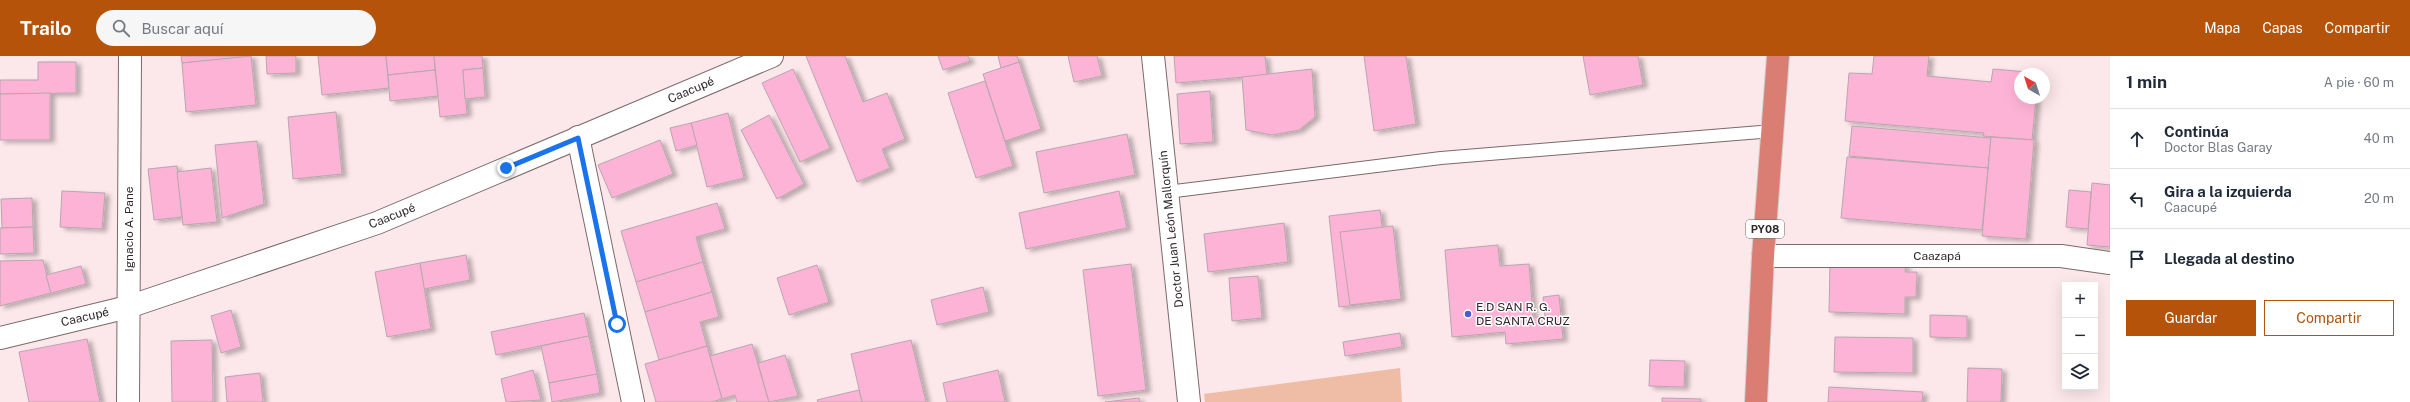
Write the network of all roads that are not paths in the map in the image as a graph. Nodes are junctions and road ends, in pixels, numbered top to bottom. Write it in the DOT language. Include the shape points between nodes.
graph roads {
  1 [pos="130,56"];
  2 [pos="772,56"];
  3 [pos="1153,56"];
  4 [pos="1778,56"];
  5 [pos="1774,131"];
  6 [pos="578,138"];
  7 [pos="1167,192"];
  8 [pos="1763,256"];
  9 [pos="2110,263"];
  10 [pos="128,307"];
  11 [pos="0,338"];
  12 [pos="128,402"];
  13 [pos="633,402"];
  14 [pos="1189,402"];
  15 [pos="1756,402"];
  1 -- 10 [label="street, Ignacio A. Pane"];
  2 -- 6 [label="street, Caacupé"];
  3 -- 7 [label="street, Doctor Juan León Mallorquín"];
  4 -- 5 [label="highway, PY08"];
  5 -- 7 [label="lane" via="1441,158"];
  5 -- 8 [label="highway, PY08"];
  6 -- 10 [label="street, Caacupé" via="377,223"];
  6 -- 13 [label="street"];
  7 -- 14 [label="street, Doctor Juan León Mallorquín"];
  8 -- 9 [label="street, Caazapá" via="2061,256"];
  8 -- 15 [label="highway, PY08"];
  10 -- 11 [label="street, Caacupé"];
  10 -- 12 [label="street, Ignacio A. Pane"];
}
